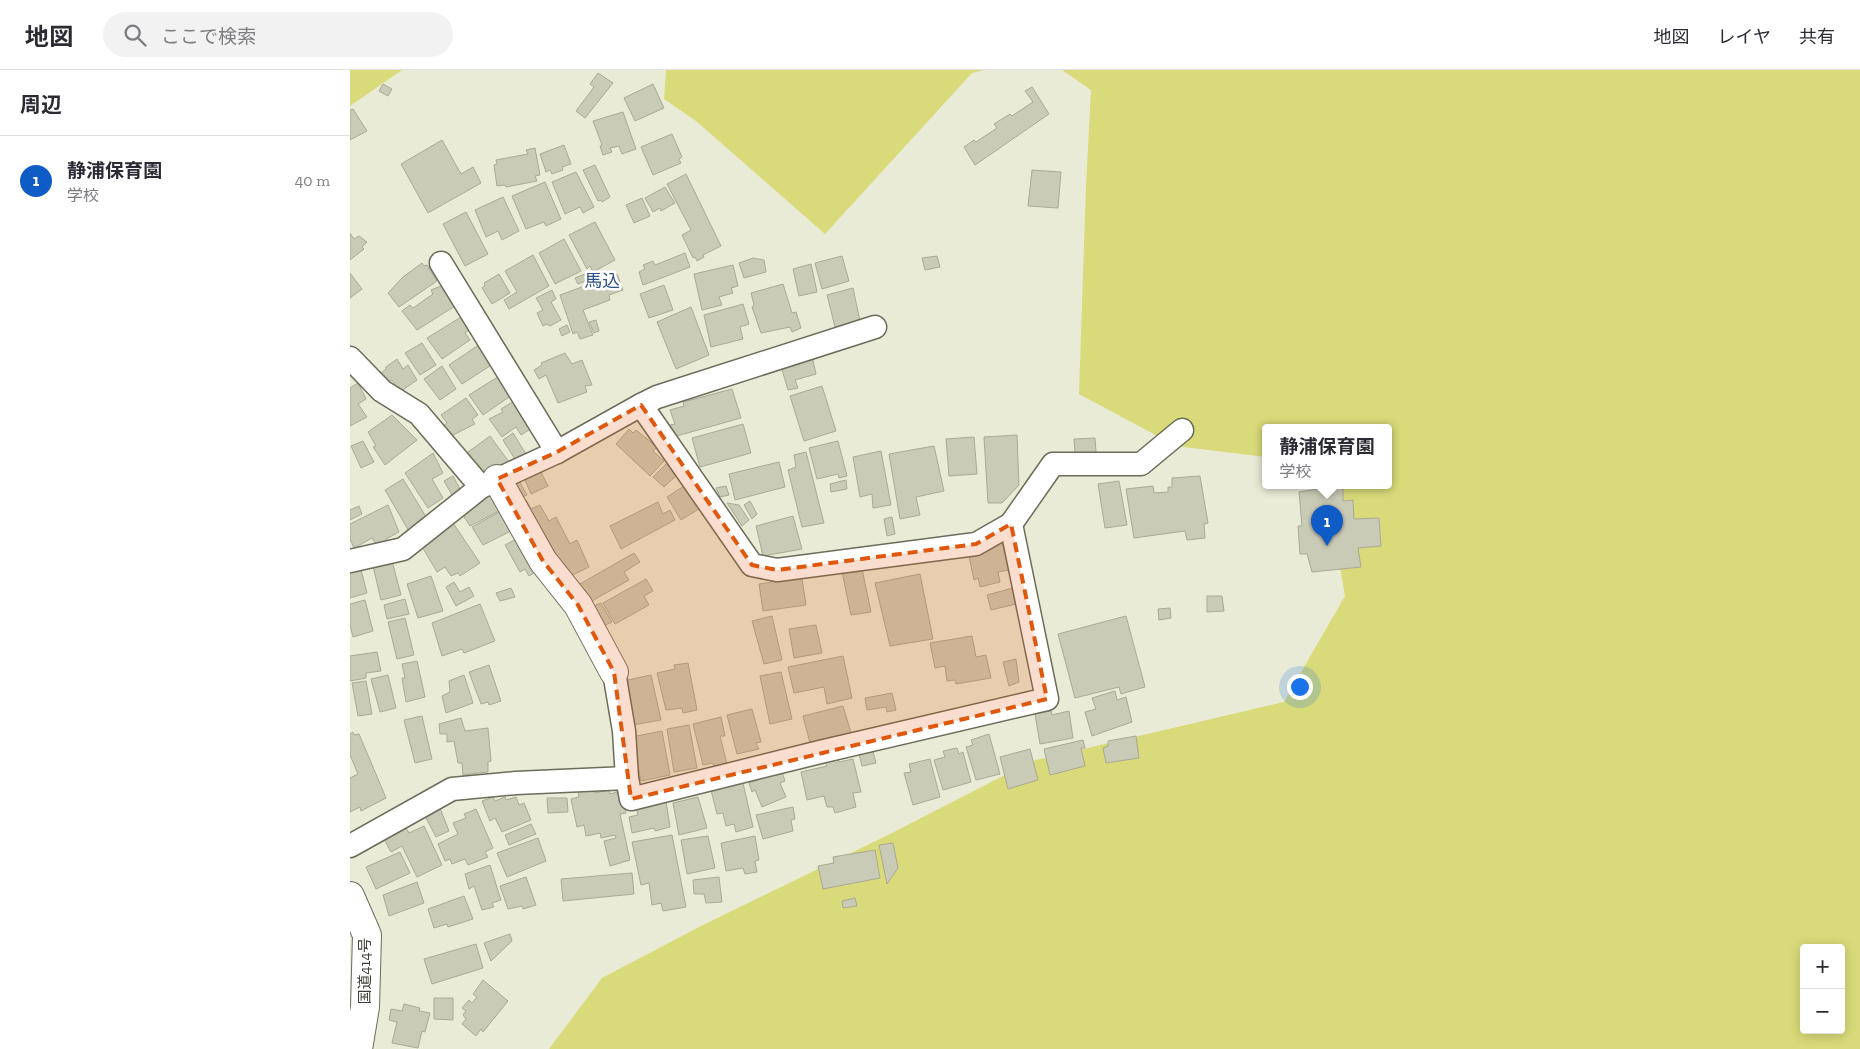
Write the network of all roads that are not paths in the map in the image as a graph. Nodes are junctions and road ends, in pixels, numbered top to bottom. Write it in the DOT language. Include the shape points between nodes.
graph roads {
  1 [pos="441,263"];
  2 [pos="875,327"];
  3 [pos="350,358"];
  4 [pos="641,405"];
  5 [pos="1182,430"];
  6 [pos="557,452"];
  7 [pos="489,483"];
  8 [pos="1011,524"];
  9 [pos="350,561"];
  10 [pos="614,672"];
  11 [pos="627,778"];
  12 [pos="350,846"];
  13 [pos="350,896"];
  14 [pos="358,1049"];
  1 -- 6 [label="street"];
  2 -- 4 [label="street"];
  3 -- 7 [label="street" via="382,392 419,414"];
  4 -- 6 [label="street"];
  4 -- 8 [label="street" via="752,565 777,570 976,544"];
  5 -- 8 [label="street" via="1140,464 1054,464"];
  6 -- 7 [label="street"];
  7 -- 9 [label="street" via="402,549"];
  7 -- 10 [label="main road" via="578,605"];
  8 -- 11 [label="street" via="1047,699 631,799"];
  10 -- 11 [label="street" via="624,730"];
  11 -- 12 [label="street" via="452,789"];
  13 -- 14 [label="main road, 国道414号" via="367,936 365,1007"];
}
